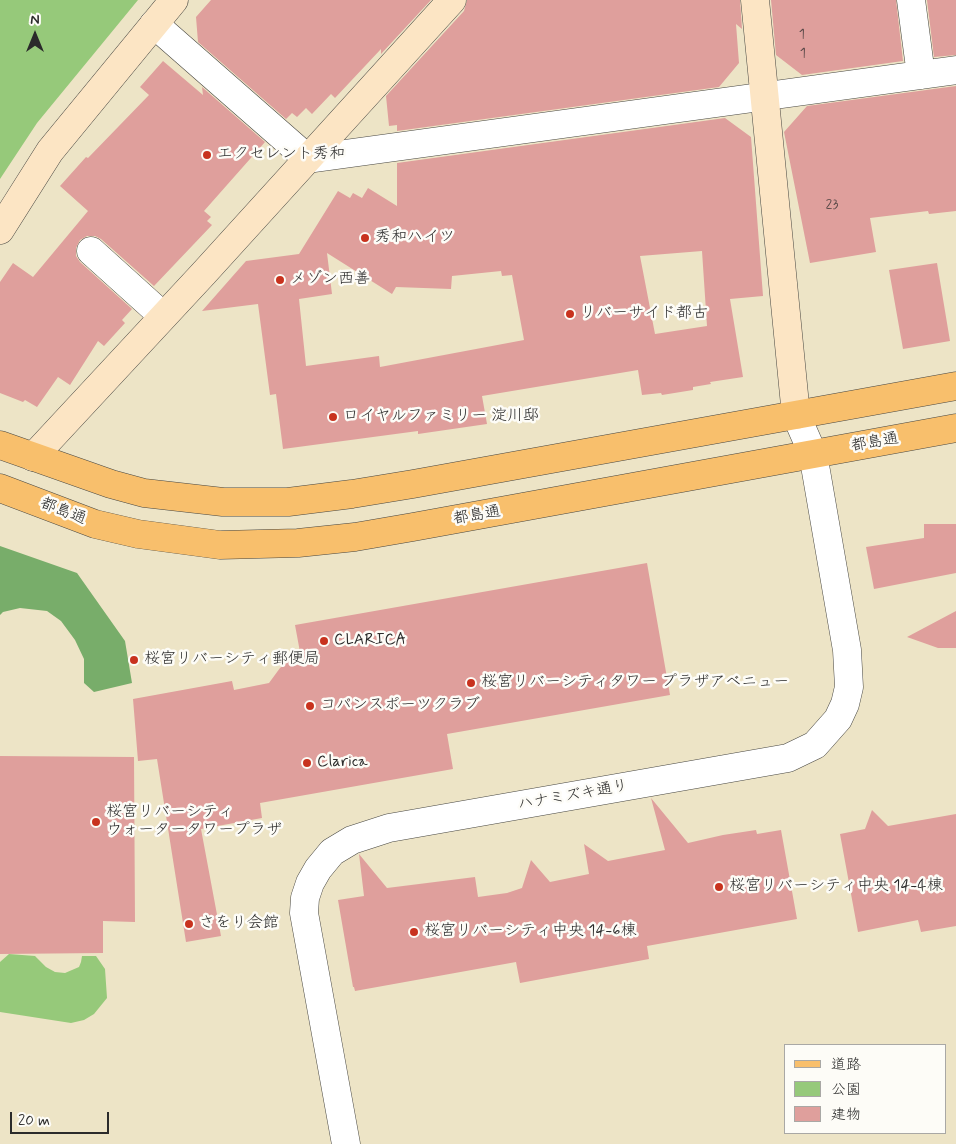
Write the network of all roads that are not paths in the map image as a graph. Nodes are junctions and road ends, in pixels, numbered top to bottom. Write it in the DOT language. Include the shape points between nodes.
graph roads {
  1 [pos="174,0"];
  2 [pos="452,0"];
  3 [pos="755,0"];
  4 [pos="911,0"];
  5 [pos="154,24"];
  6 [pos="956,70"];
  7 [pos="921,75"];
  8 [pos="764,96"];
  9 [pos="308,159"];
  10 [pos="0,230"];
  11 [pos="91,251"];
  12 [pos="163,316"];
  13 [pos="956,386"];
  14 [pos="796,415"];
  15 [pos="956,428"];
  16 [pos="0,445"];
  17 [pos="813,454"];
  18 [pos="33,458"];
  19 [pos="0,488"];
  20 [pos="346,1144"];
  1 -- 5 [label="street"];
  2 -- 9 [label="street"];
  3 -- 8 [label="street"];
  4 -- 7 [label="street"];
  5 -- 9 [label="street"];
  5 -- 10 [label="street" via="50,151"];
  6 -- 7 [label="street"];
  7 -- 8 [label="street"];
  8 -- 9 [label="street"];
  8 -- 14 [label="street"];
  9 -- 12 [label="street"];
  11 -- 12 [label="street"];
  12 -- 18 [label="street"];
  13 -- 14 [label="main road"];
  14 -- 17 [label="street, ハナミズキ通り"];
  14 -- 18 [label="main road" via="352,494 288,502 223,502 144,493"];
  15 -- 17 [label="main road, 都島通"];
  16 -- 18 [label="main road"];
  17 -- 19 [label="main road, 都島通" via="413,527 298,543 220,544 138,534 95,524"];
  17 -- 20 [label="street, ハナミズキ通り" via="849,670 845,704 838,719 815,744 788,758 389,828 352,840 332,852 318,868 305,898 304,913"];
}
